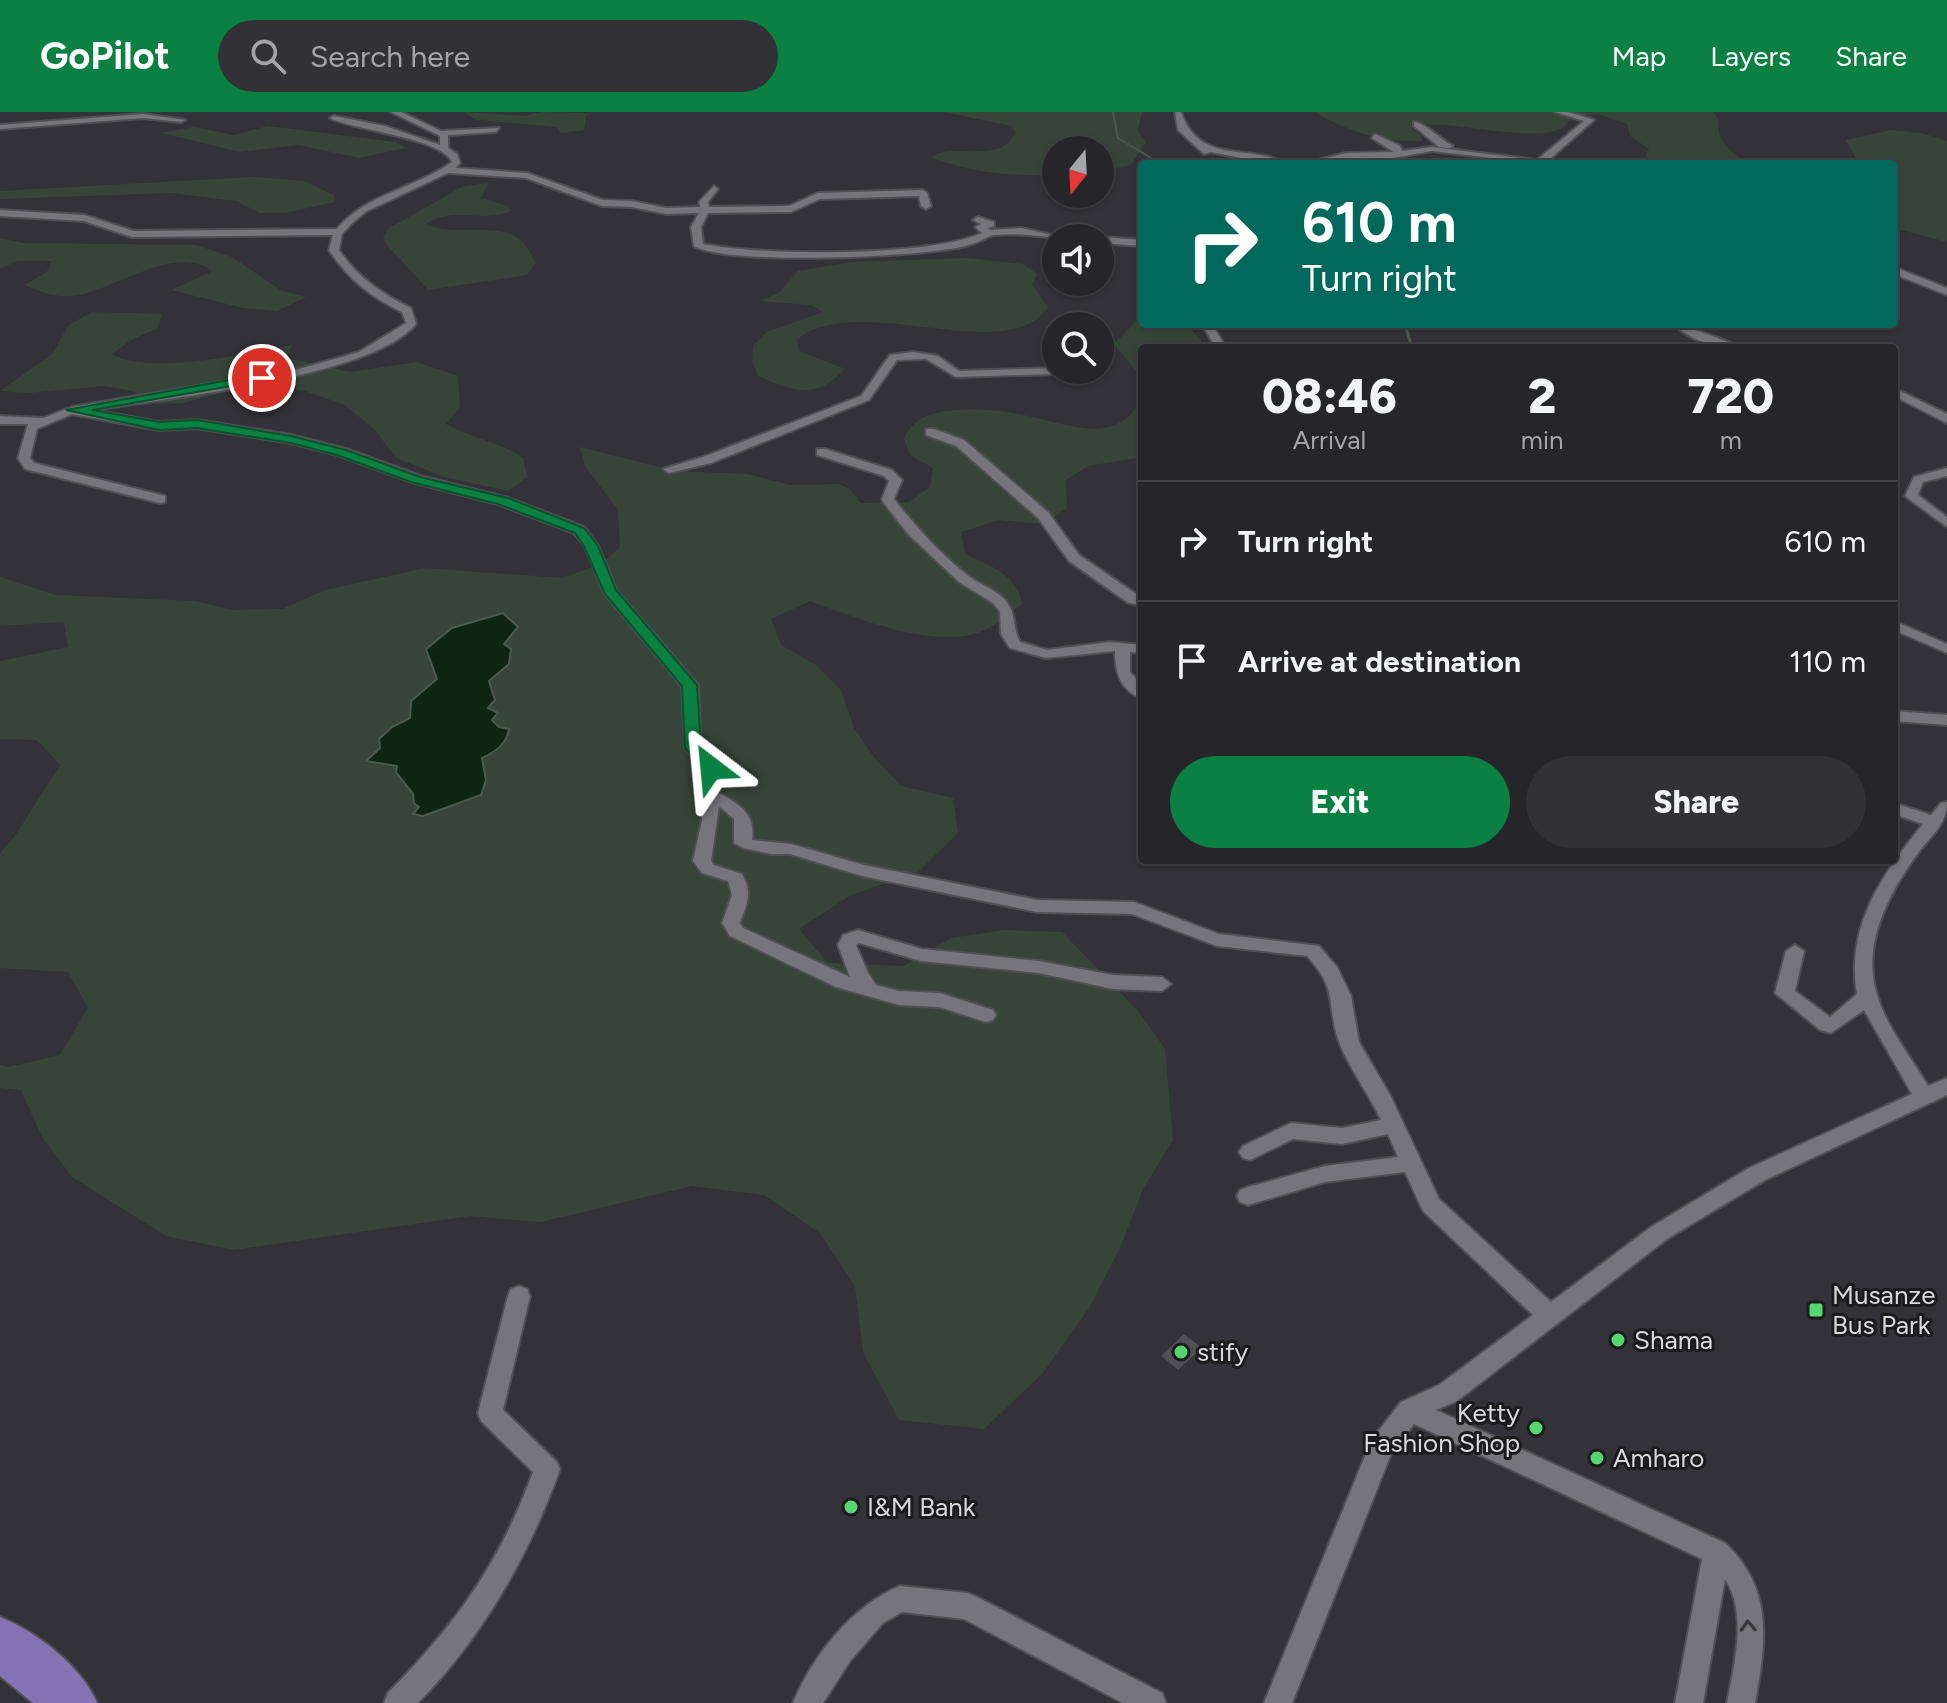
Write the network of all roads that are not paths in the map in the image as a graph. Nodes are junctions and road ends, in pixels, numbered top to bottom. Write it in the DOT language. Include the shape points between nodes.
graph roads {
  1 [pos="395,112"];
  2 [pos="1559,112"];
  3 [pos="1178,114"];
  4 [pos="334,118"];
  5 [pos="181,120"];
  6 [pos="1417,124"];
  7 [pos="0,127"];
  8 [pos="496,130"];
  9 [pos="440,133"];
  10 [pos="1375,136"];
  11 [pos="444,149"];
  12 [pos="1454,153"];
  13 [pos="1399,154"];
  14 [pos="1385,155"];
  15 [pos="1261,160"];
  16 [pos="1326,160"];
  17 [pos="1401,160"];
  18 [pos="1515,160"];
  19 [pos="1544,160"];
  20 [pos="447,170"];
  21 [pos="714,189"];
  22 [pos="926,206"];
  23 [pos="705,210"];
  24 [pos="0,213"];
  25 [pos="978,220"];
  26 [pos="340,232"];
  27 [pos="989,233"];
  28 [pos="1133,233"];
  29 [pos="1042,235"];
  30 [pos="1114,239"];
  31 [pos="1114,241"];
  32 [pos="1138,243"];
  33 [pos="1898,272"];
  34 [pos="1947,292"];
  35 [pos="1684,328"];
  36 [pos="1723,344"];
  37 [pos="1042,371"];
  38 [pos="1898,393"];
  39 [pos="72,410"];
  40 [pos="1947,419"];
  41 [pos="0,420"];
  42 [pos="43,421"];
  43 [pos="930,432"];
  44 [pos="821,452"];
  45 [pos="669,469"];
  46 [pos="1947,472"];
  47 [pos="160,499"];
  48 [pos="527,499"];
  49 [pos="498,500"];
  50 [pos="1947,523"];
  51 [pos="1138,601"];
  52 [pos="1898,627"];
  53 [pos="1122,647"];
  54 [pos="1138,649"];
  55 [pos="1947,649"];
  56 [pos="1138,690"];
  57 [pos="1898,716"];
  58 [pos="1947,720"];
  59 [pos="711,795"];
  60 [pos="1947,807"];
  61 [pos="1898,809"];
  62 [pos="1934,822"];
  63 [pos="1795,951"];
  64 [pos="1162,984"];
  65 [pos="868,987"];
  66 [pos="1867,995"];
  67 [pos="986,1015"];
  68 [pos="1947,1086"];
  69 [pos="1923,1095"];
  70 [pos="1395,1125"];
  71 [pos="1250,1152"];
  72 [pos="1413,1163"];
  73 [pos="1248,1196"];
  74 [pos="519,1296"];
  75 [pos="1548,1314"];
  76 [pos="1410,1410"];
  77 [pos="1716,1552"];
  78 [pos="0,1643"];
  79 [pos="73,1699"];
  80 [pos="398,1703"];
  81 [pos="807,1703"];
  82 [pos="1152,1703"];
  83 [pos="1278,1703"];
  84 [pos="1689,1703"];
  85 [pos="1741,1703"];
  1 -- 9 [label="street"];
  2 -- 19 [label="street" via="1590,120"];
  3 -- 15 [label="street" via="1181,128 1205,150"];
  4 -- 11 [label="street"];
  5 -- 7 [label="street" via="143,116"];
  6 -- 12 [label="street" via="1442,145 1459,147"];
  8 -- 9 [label="street"];
  9 -- 11 [label="street"];
  10 -- 13 [label="street"];
  11 -- 20 [label="street" via="456,159"];
  12 -- 13 [label="street"];
  12 -- 18 [label="street"];
  13 -- 14 [label="street"];
  14 -- 16 [label="street"];
  14 -- 17 [label="street"];
  20 -- 23 [label="street" via="527,176 602,203"];
  20 -- 26 [label="street" via="355,215"];
  21 -- 23 [label="street" via="703,202"];
  22 -- 23 [label="street" via="923,193 818,196 791,209"];
  23 -- 27 [label="street" via="696,227 699,246 727,252 909,251 966,245"];
  24 -- 26 [label="street" via="79,216 132,234"];
  25 -- 27 [label="street" via="991,224 980,227"];
  26 -- 39 [label="street" via="334,250 342,262 377,296 407,310 411,324 396,336 363,354 300,372"];
  27 -- 29 [label="street"];
  28 -- 30 [label="street"];
  31 -- 32 [label="street"];
  33 -- 34 [label="street"];
  35 -- 36 [label="street"];
  37 -- 45 [label="street" via="956,374 936,356 894,357 865,398 707,460"];
  38 -- 40 [label="street"];
  39 -- 42 [label="street"];
  39 -- 49 [label="street" via="159,426 197,424 273,435"];
  41 -- 42 [label="street"];
  42 -- 47 [label="street" via="32,427 26,444 29,466"];
  43 -- 51 [label="street" via="960,443 1043,515 1074,558"];
  44 -- 53 [label="street" via="896,480 888,499 896,512 964,579 998,600 1007,612 1008,634 1015,645 1046,654"];
  46 -- 50 [label="street" via="1918,480 1911,496"];
  48 -- 49 [label="street"];
  49 -- 59 [label="street" via="579,530 591,546 610,591 690,685 693,748 711,768"];
  52 -- 55 [label="street"];
  53 -- 54 [label="street"];
  53 -- 56 [label="street" via="1123,673"];
  57 -- 58 [label="street"];
  59 -- 65 [label="street" via="702,861 708,869 736,878 741,895 731,923 736,932 809,969"];
  59 -- 70 [label="street" via="742,814 743,843 754,847 791,849 958,892 1037,906 1134,908 1217,940 1312,950 1328,967 1341,996 1349,1042"];
  60 -- 62 [label="street"];
  61 -- 62 [label="street"];
  62 -- 66 [label="street" via="1874,906 1863,960"];
  63 -- 66 [label="street" via="1785,993 1827,1025"];
  64 -- 65 [label="street" via="921,955 858,936 847,945"];
  65 -- 67 [label="street"];
  66 -- 69 [label="street"];
  68 -- 69 [label="street"];
  69 -- 75 [label="street" via="1757,1174 1659,1233"];
  70 -- 71 [label="street" via="1342,1136 1291,1131"];
  70 -- 72 [label="street"];
  72 -- 73 [label="street" via="1325,1174"];
  72 -- 75 [label="street" via="1431,1205"];
  74 -- 80 [label="street" via="490,1413 547,1469 533,1510 476,1611"];
  75 -- 76 [label="street" via="1448,1393"];
  76 -- 77 [label="street"];
  76 -- 83 [label="street" via="1381,1447"];
  77 -- 84 [label="street"];
  85 -- 77 [label="street, one-way" via="1749,1629 1746,1597 1738,1575"];
  78 -- 79 [label="highway"];
  81 -- 82 [label="street" via="840,1651 873,1614 900,1599 967,1606"];
}
